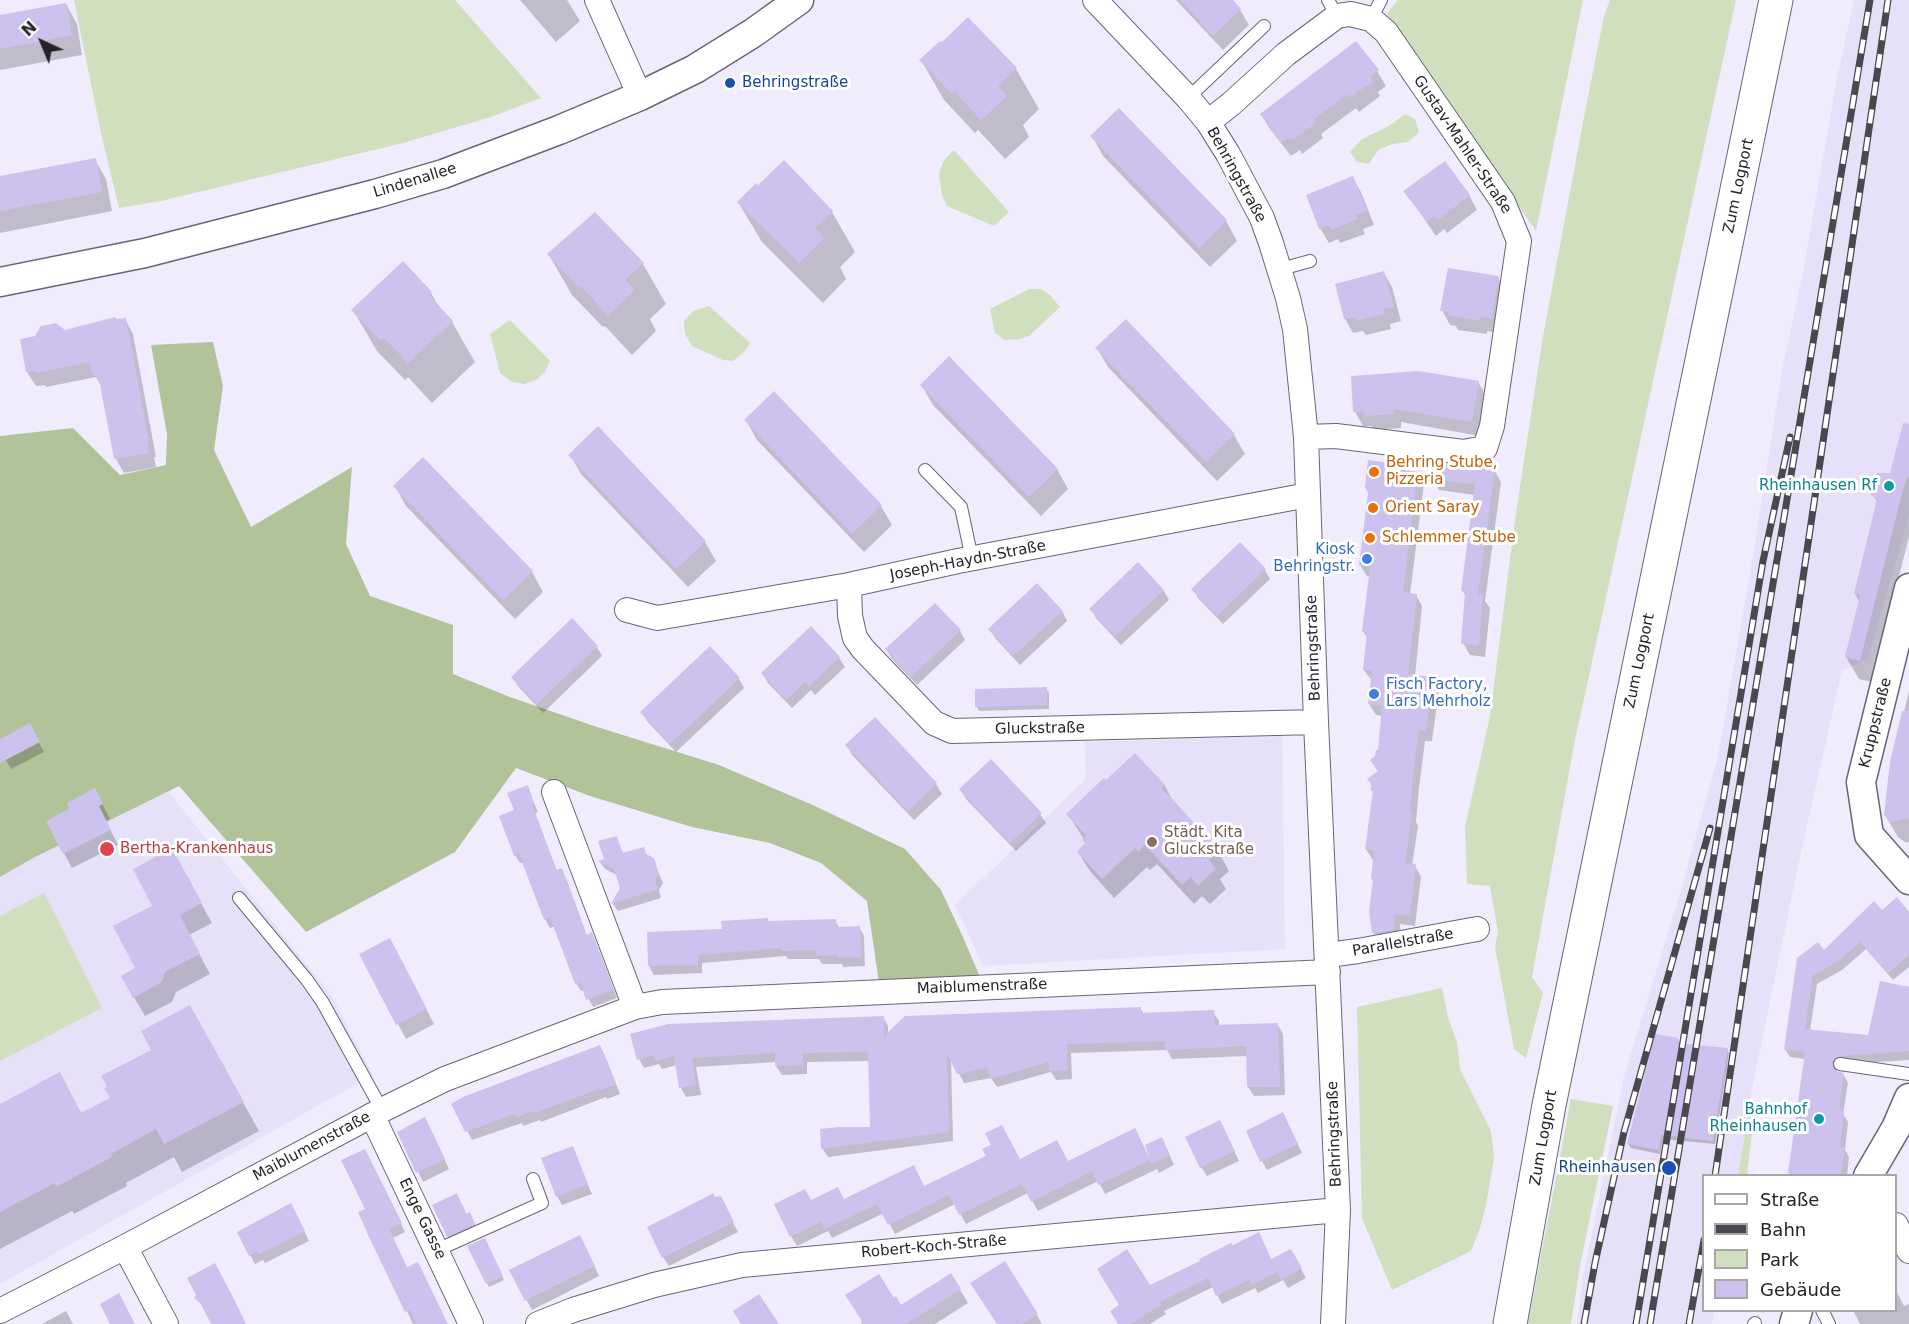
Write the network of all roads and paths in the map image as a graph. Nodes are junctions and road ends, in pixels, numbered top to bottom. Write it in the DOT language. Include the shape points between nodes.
graph roads {
  1 [pos="597,0"];
  2 [pos="799,0"];
  3 [pos="1095,0"];
  4 [pos="1776,0"];
  5 [pos="1333,8"];
  6 [pos="1376,10"];
  7 [pos="1264,26"];
  8 [pos="640,96"];
  9 [pos="1188,98"];
  10 [pos="1208,122"];
  11 [pos="1310,261"];
  12 [pos="1281,269"];
  13 [pos="0,282"];
  14 [pos="1306,437"];
  15 [pos="926,470"];
  16 [pos="1308,495"];
  17 [pos="972,559"];
  18 [pos="849,585"];
  19 [pos="1909,588"];
  20 [pos="627,610"];
  21 [pos="1316,722"];
  22 [pos="554,792"];
  23 [pos="1909,880"];
  24 [pos="239,898"];
  25 [pos="1477,929"];
  26 [pos="1328,963"];
  27 [pos="635,1007"];
  28 [pos="1840,1064"];
  29 [pos="1909,1074"];
  30 [pos="1909,1098"];
  31 [pos="377,1112"];
  32 [pos="1869,1174"];
  33 [pos="532,1179"];
  34 [pos="1338,1210"];
  35 [pos="1897,1227"];
  36 [pos="125,1247"];
  37 [pos="437,1250"];
  38 [pos="1909,1251"];
  39 [pos="0,1311"];
  40 [pos="166,1324"];
  41 [pos="471,1324"];
  42 [pos="538,1324"];
  43 [pos="1333,1324"];
  44 [pos="1510,1324"];
  1 -- 8 [label="street"];
  2 -- 8 [label="street, Lindenallee" via="715,58"];
  3 -- 9 [label="street, Behringstraße"];
  4 -- 44 [label="main road, Zum Logport" via="1549,1105"];
  5 -- 6 [label="street, Gustav-Mahler-Straße" via="1350,14"];
  5 -- 10 [label="street, Gustav-Mahler-Straße"];
  6 -- 14 [label="street, Gustav-Mahler-Straße" via="1386,32 1503,202 1519,241 1492,426 1485,448 1463,452 1335,436"];
  7 -- 9 [label="lane"];
  8 -- 13 [label="street, Lindenallee" via="442,174 387,191 145,252"];
  9 -- 10 [label="street, Behringstraße"];
  10 -- 12 [label="street, Behringstraße" via="1262,218"];
  11 -- 12 [label="lane"];
  12 -- 14 [label="street, Behringstraße" via="1295,329"];
  14 -- 16 [label="street, Behringstraße"];
  15 -- 17 [label="lane" via="961,507"];
  16 -- 17 [label="street, Joseph-Haydn-Straße"];
  16 -- 21 [label="street, Behringstraße"];
  17 -- 18 [label="street, Joseph-Haydn-Straße"];
  18 -- 20 [label="street, Joseph-Haydn-Straße" via="657,618"];
  18 -- 21 [label="street, Gluckstraße" via="850,616 862,649 934,723 952,731"];
  19 -- 23 [label="street, Kruppstraße" via="1861,782 1869,836"];
  21 -- 26 [label="street, Behringstraße"];
  22 -- 27 [label="street"];
  24 -- 31 [label="lane" via="323,1003"];
  25 -- 26 [label="street, Parallelstraße" via="1358,951"];
  26 -- 27 [label="street, Maiblumenstraße" via="662,1002"];
  26 -- 34 [label="street, Behringstraße"];
  27 -- 31 [label="street, Maiblumenstraße" via="445,1078"];
  28 -- 29 [label="lane"];
  30 -- 32 [label="street"];
  31 -- 36 [label="street, Maiblumenstraße"];
  31 -- 37 [label="street, Enge Gasse"];
  33 -- 37 [label="lane" via="542,1203"];
  34 -- 42 [label="street, Robert-Koch-Straße" via="742,1265 654,1285"];
  34 -- 43 [label="street, Behringstraße"];
  35 -- 38 [label="street"];
  36 -- 39 [label="street, Maiblumenstraße"];
  36 -- 40 [label="street"];
  37 -- 41 [label="street, Enge Gasse"];
}
